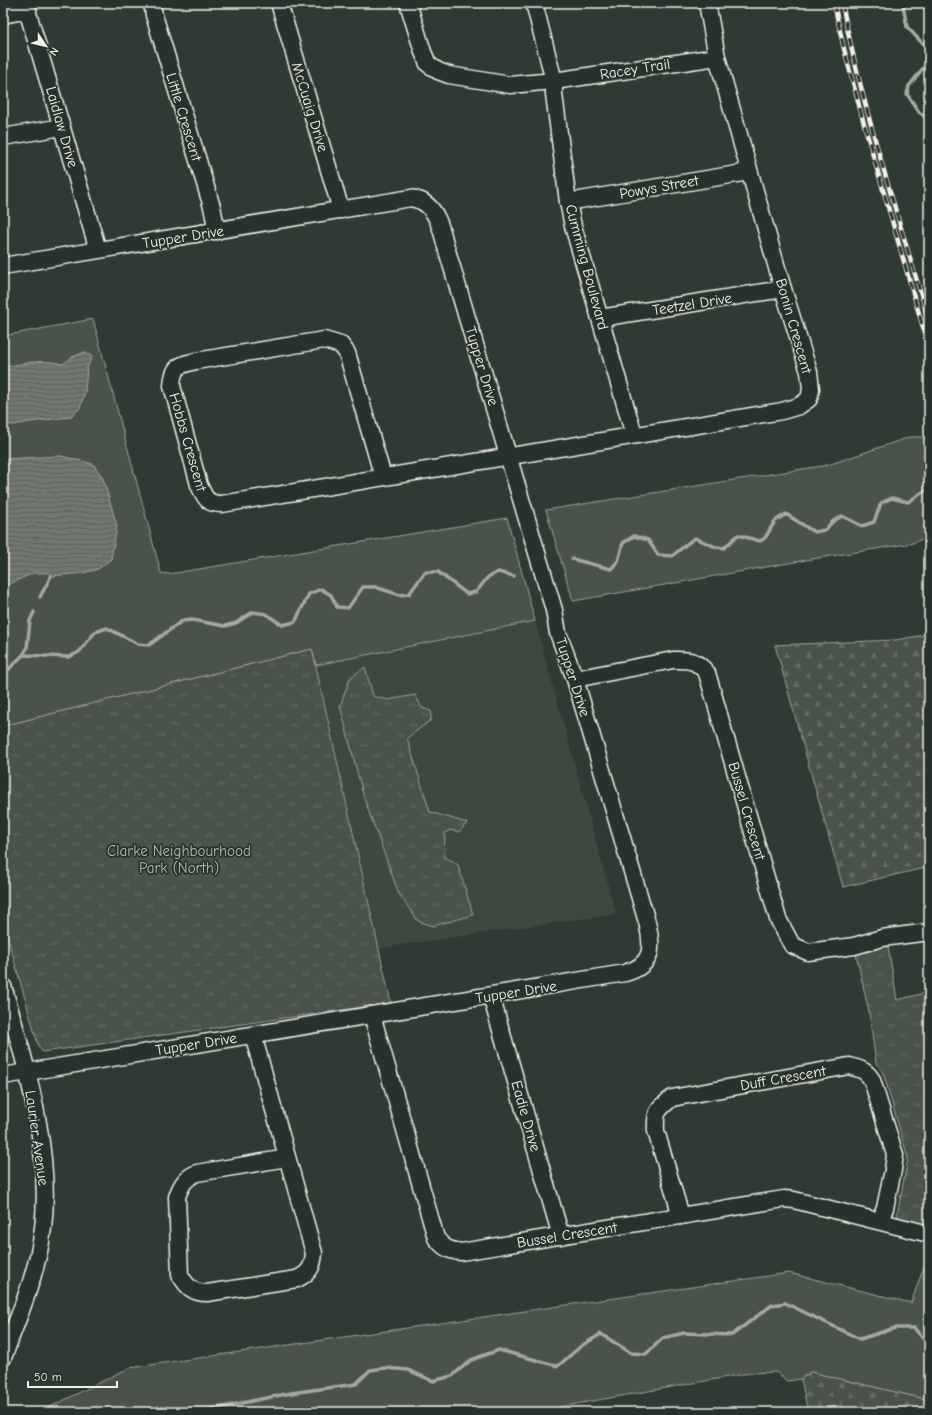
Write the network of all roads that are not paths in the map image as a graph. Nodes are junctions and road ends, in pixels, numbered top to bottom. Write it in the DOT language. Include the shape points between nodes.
graph roads {
  1 [pos="152,3"];
  2 [pos="279,3"];
  3 [pos="408,3"];
  4 [pos="534,3"];
  5 [pos="707,3"];
  6 [pos="27,6"];
  7 [pos="3,15"];
  8 [pos="717,56"];
  9 [pos="554,82"];
  10 [pos="62,128"];
  11 [pos="3,137"];
  12 [pos="749,172"];
  13 [pos="568,202"];
  14 [pos="341,210"];
  15 [pos="217,231"];
  16 [pos="98,250"];
  17 [pos="3,266"];
  18 [pos="783,289"];
  19 [pos="600,318"];
  20 [pos="634,435"];
  21 [pos="509,456"];
  22 [pos="383,477"];
  23 [pos="575,679"];
  24 [pos="929,932"];
  25 [pos="3,986"];
  26 [pos="491,996"];
  27 [pos="372,1015"];
  28 [pos="253,1035"];
  29 [pos="28,1071"];
  30 [pos="3,1076"];
  31 [pos="287,1158"];
  32 [pos="680,1216"];
  33 [pos="880,1221"];
  34 [pos="929,1234"];
  35 [pos="561,1236"];
  36 [pos="3,1358"];
  1 -- 15 [label="street, Little Crescent"];
  2 -- 14 [label="street, McCuaig Drive"];
  3 -- 9 [label="street, Racey Trail" via="428,64 438,71 510,85"];
  4 -- 9 [label="street, Cumming Boulevard"];
  5 -- 8 [label="street, Bonin Crescent"];
  6 -- 7 [label="street"];
  6 -- 10 [label="street, Laidlaw Drive"];
  8 -- 9 [label="street, Racey Trail"];
  8 -- 12 [label="street, Bonin Crescent"];
  9 -- 13 [label="street, Cumming Boulevard"];
  10 -- 11 [label="street"];
  10 -- 16 [label="street, Laidlaw Drive"];
  12 -- 13 [label="street, Powys Street"];
  12 -- 18 [label="street, Bonin Crescent"];
  13 -- 19 [label="street, Cumming Boulevard"];
  14 -- 15 [label="street, Tupper Drive"];
  14 -- 21 [label="street, Tupper Drive" via="411,198 423,202 432,210 438,221"];
  15 -- 16 [label="street, Tupper Drive"];
  16 -- 17 [label="street, Tupper Drive"];
  18 -- 19 [label="street, Teetzel Drive"];
  18 -- 20 [label="street, Bonin Crescent" via="808,372 811,388 809,398 799,406 782,411"];
  19 -- 20 [label="street, Cumming Boulevard"];
  20 -- 21 [label="street, Bonin Crescent"];
  21 -- 22 [label="street, Hobbs Crescent"];
  21 -- 23 [label="street, Tupper Drive" via="554,610 558,634"];
  22 -- 22 [label="street, Hobbs Crescent" via="347,353 341,345 324,340 181,364 175,370 172,386 199,485 204,497 213,504"];
  23 -- 24 [label="street, Bussel Crescent" via="672,660 688,660 700,665 707,673 778,919 792,945 808,952"];
  23 -- 26 [label="street, Tupper Drive" via="651,937 651,948 642,966 625,974"];
  25 -- 29 [label="street, Laurier Avenue"];
  26 -- 27 [label="street, Tupper Drive"];
  26 -- 35 [label="street, Eadie Drive"];
  27 -- 28 [label="street, Tupper Drive"];
  27 -- 35 [label="street, Bussel Crescent" via="436,1238 452,1251 461,1252"];
  28 -- 29 [label="street, Tupper Drive"];
  28 -- 31 [label="street"];
  29 -- 30 [label="street, Tupper Drive"];
  29 -- 36 [label="street, Laurier Avenue" via="44,1166 44,1211 32,1278"];
  31 -- 31 [label="street" via="197,1173 184,1181 177,1197 180,1275 192,1290 207,1293 305,1276 313,1264 314,1253"];
  32 -- 33 [label="street, Bussel Crescent" via="784,1199"];
  32 -- 33 [label="street, Duff Crescent" via="656,1131 655,1118 661,1107 672,1098 849,1066 868,1074 872,1080 895,1154"];
  32 -- 35 [label="street, Bussel Crescent"];
  33 -- 34 [label="street, Bussel Crescent"];
}
